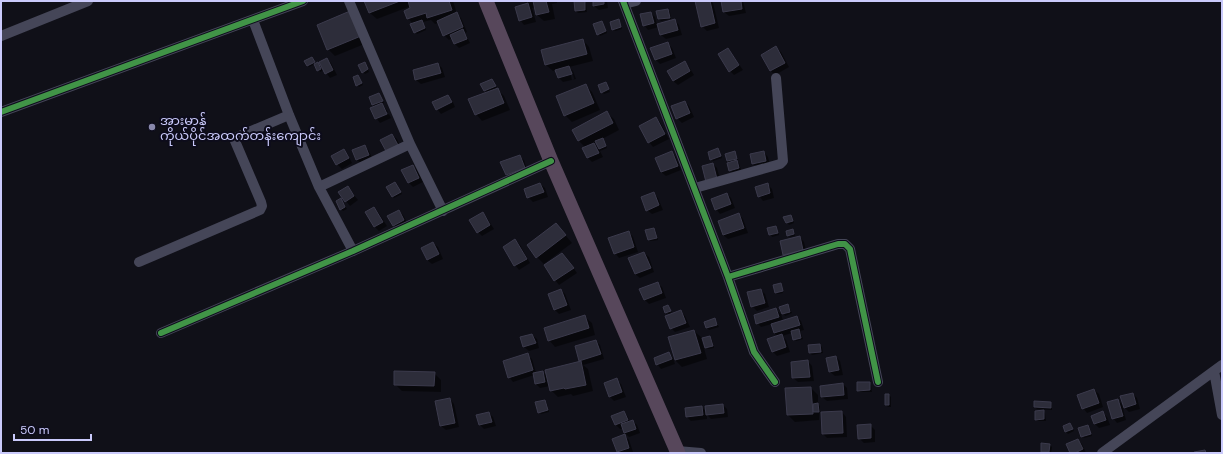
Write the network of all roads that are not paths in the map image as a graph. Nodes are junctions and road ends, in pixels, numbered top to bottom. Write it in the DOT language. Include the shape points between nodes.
graph roads {
  1 [pos="303,1"];
  2 [pos="349,1"];
  3 [pos="486,1"];
  4 [pos="636,1"];
  5 [pos="83,2"];
  6 [pos="624,2"];
  7 [pos="283,4"];
  8 [pos="253,20"];
  9 [pos="1,36"];
  10 [pos="776,78"];
  11 [pos="1,112"];
  12 [pos="289,115"];
  13 [pos="410,144"];
  14 [pos="552,161"];
  15 [pos="319,187"];
  16 [pos="695,188"];
  17 [pos="443,211"];
  18 [pos="353,251"];
  19 [pos="139,262"];
  20 [pos="728,277"];
  21 [pos="162,333"];
  22 [pos="1218,368"];
  23 [pos="775,382"];
  24 [pos="878,382"];
  25 [pos="1222,415"];
  26 [pos="677,452"];
  27 [pos="701,453"];
  28 [pos="1102,453"];
  1 -- 7 [label="street"];
  2 -- 13 [label="street"];
  3 -- 14 [label="highway"];
  4 -- 6 [label="street"];
  5 -- 9 [label="street"];
  6 -- 16 [label="street"];
  7 -- 8 [label="street"];
  8 -- 11 [label="street"];
  8 -- 12 [label="street"];
  10 -- 16 [label="street" via="783,161"];
  12 -- 15 [label="street"];
  12 -- 19 [label="street" via="237,137 236,141 261,202 260,210"];
  13 -- 15 [label="street"];
  13 -- 17 [label="street"];
  14 -- 17 [label="street"];
  14 -- 26 [label="highway"];
  15 -- 18 [label="street"];
  16 -- 20 [label="street"];
  17 -- 18 [label="street"];
  18 -- 21 [label="street"];
  20 -- 23 [label="street" via="754,352"];
  20 -- 24 [label="street" via="838,244 846,244 850,249"];
  22 -- 25 [label="street"];
  22 -- 28 [label="street"];
  26 -- 27 [label="street"];
}
